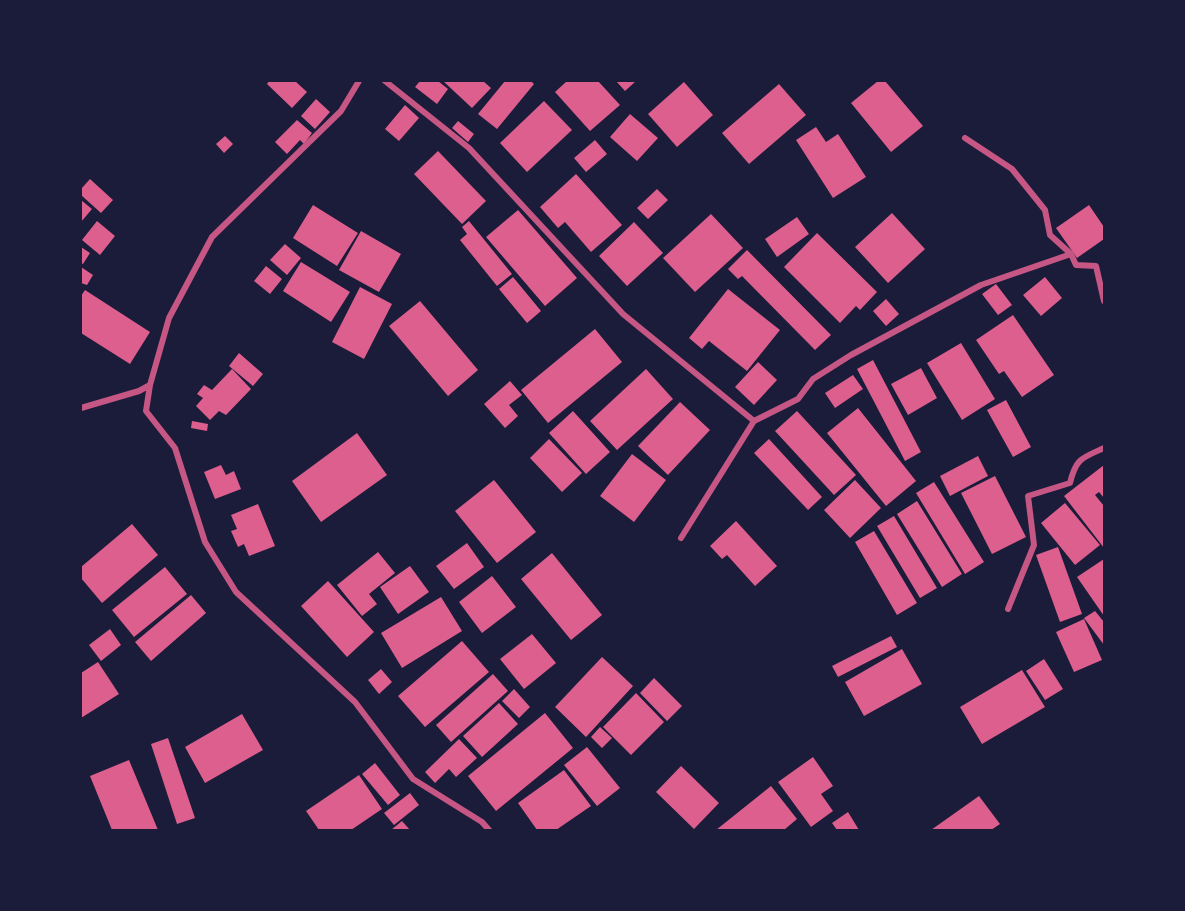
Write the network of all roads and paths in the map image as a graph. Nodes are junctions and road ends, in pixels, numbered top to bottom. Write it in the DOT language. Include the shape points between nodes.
graph roads {
  1 [pos="359,81"];
  2 [pos="385,81"];
  3 [pos="965,138"];
  4 [pos="1071,254"];
  5 [pos="1104,301"];
  6 [pos="150,385"];
  7 [pos="81,408"];
  8 [pos="754,421"];
  9 [pos="1104,448"];
  10 [pos="681,538"];
  11 [pos="1008,609"];
  12 [pos="489,830"];
  1 -- 6 [label="street" via="341,111 212,237 170,318"];
  2 -- 8 [label="street" via="469,148 623,314"];
  3 -- 4 [label="street" via="1012,170 1045,210 1050,235"];
  4 -- 5 [label="street" via="1076,265 1096,266"];
  4 -- 8 [label="street" via="971,290 851,355 813,379 798,399"];
  6 -- 7 [label="street"];
  6 -- 12 [label="street" via="146,411 175,447 206,542 236,592 355,702 413,779"];
  8 -- 10 [label="street"];
  9 -- 11 [label="street" via="1079,459 1070,483 1028,496 1034,545"];
}
